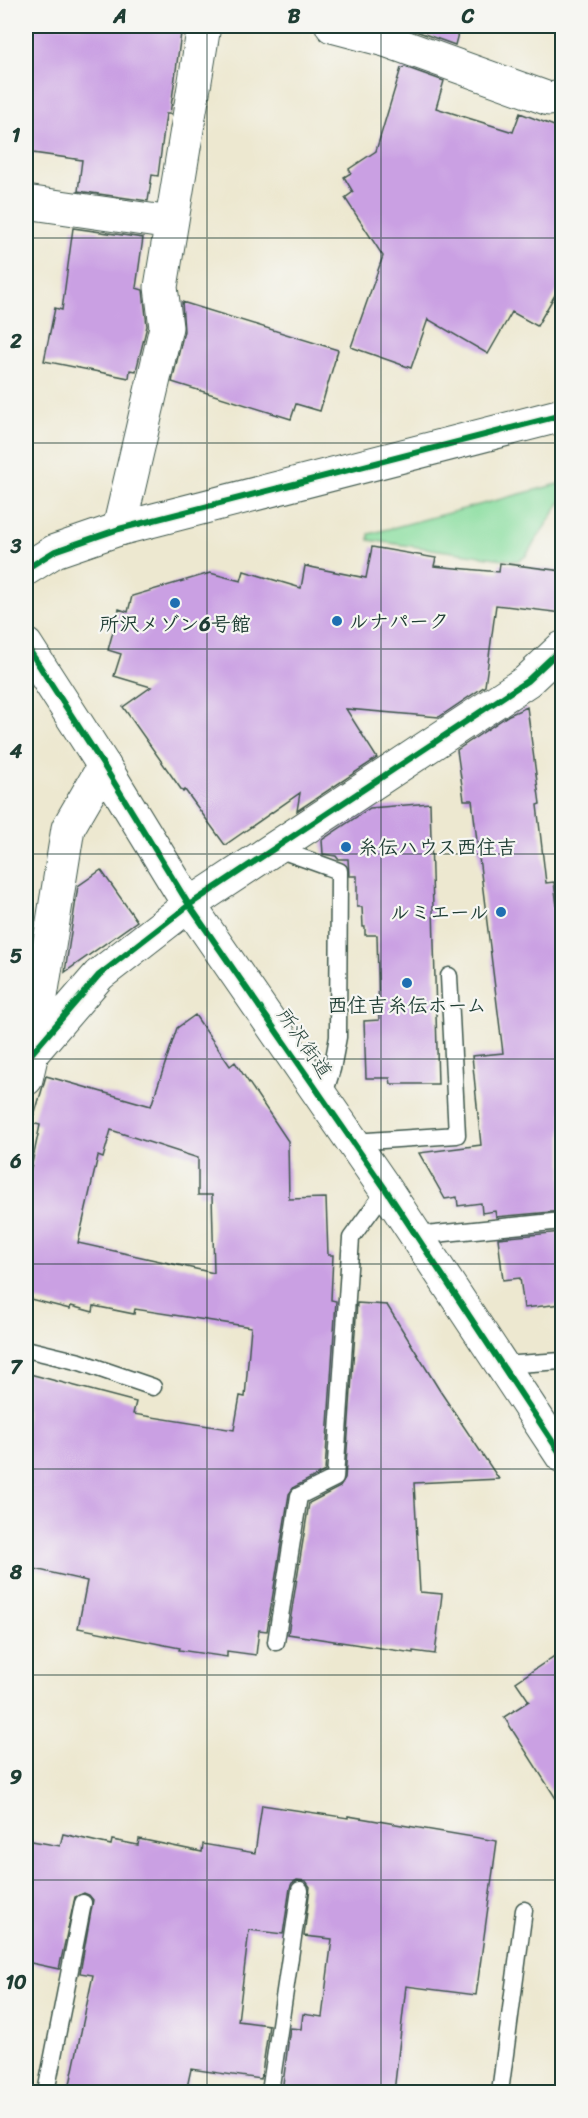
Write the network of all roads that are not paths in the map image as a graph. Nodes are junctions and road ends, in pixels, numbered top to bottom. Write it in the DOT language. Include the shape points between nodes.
graph roads {
  1 [pos="204,26"];
  2 [pos="332,26"];
  3 [pos="387,33"];
  4 [pos="562,97"];
  5 [pos="26,202"];
  6 [pos="171,223"];
  7 [pos="562,415"];
  8 [pos="119,529"];
  9 [pos="26,569"];
  10 [pos="562,648"];
  11 [pos="27,652"];
  12 [pos="104,766"];
  13 [pos="276,848"];
  14 [pos="189,905"];
  15 [pos="449,976"];
  16 [pos="29,1066"];
  17 [pos="322,1098"];
  18 [pos="353,1142"];
  19 [pos="386,1190"];
  20 [pos="562,1221"];
  21 [pos="416,1236"];
  22 [pos="26,1349"];
  23 [pos="562,1361"];
  24 [pos="502,1365"];
  25 [pos="153,1387"];
  26 [pos="562,1456"];
  27 [pos="276,1642"];
  28 [pos="300,1890"];
  29 [pos="83,1903"];
  30 [pos="524,1910"];
  31 [pos="46,2092"];
  32 [pos="270,2092"];
  33 [pos="500,2092"];
  1 -- 6 [label="street"];
  2 -- 3 [label="street"];
  3 -- 4 [label="street" via="549,99"];
  5 -- 6 [label="street"];
  6 -- 8 [label="street" via="161,287 166,327"];
  7 -- 8 [label="street"];
  8 -- 9 [label="street" via="55,551"];
  10 -- 13 [label="street" via="527,681"];
  11 -- 12 [label="street, 所沢街道"];
  12 -- 14 [label="street, 所沢街道"];
  12 -- 16 [label="street" via="68,828"];
  13 -- 14 [label="street"];
  13 -- 17 [label="lane" via="339,871 338,1037"];
  14 -- 16 [label="street" via="99,975"];
  14 -- 17 [label="street, 所沢街道"];
  15 -- 18 [label="lane" via="457,1135"];
  17 -- 18 [label="street, 所沢街道"];
  18 -- 19 [label="street, 所沢街道"];
  19 -- 21 [label="street, 所沢街道"];
  19 -- 27 [label="lane" via="351,1238 335,1478 299,1496"];
  20 -- 21 [label="lane"];
  21 -- 24 [label="street, 所沢街道"];
  22 -- 25 [label="lane" via="80,1362"];
  23 -- 24 [label="lane"];
  24 -- 26 [label="street, 所沢街道"];
  28 -- 32 [label="lane"];
  29 -- 31 [label="lane"];
  30 -- 33 [label="lane"];
}
